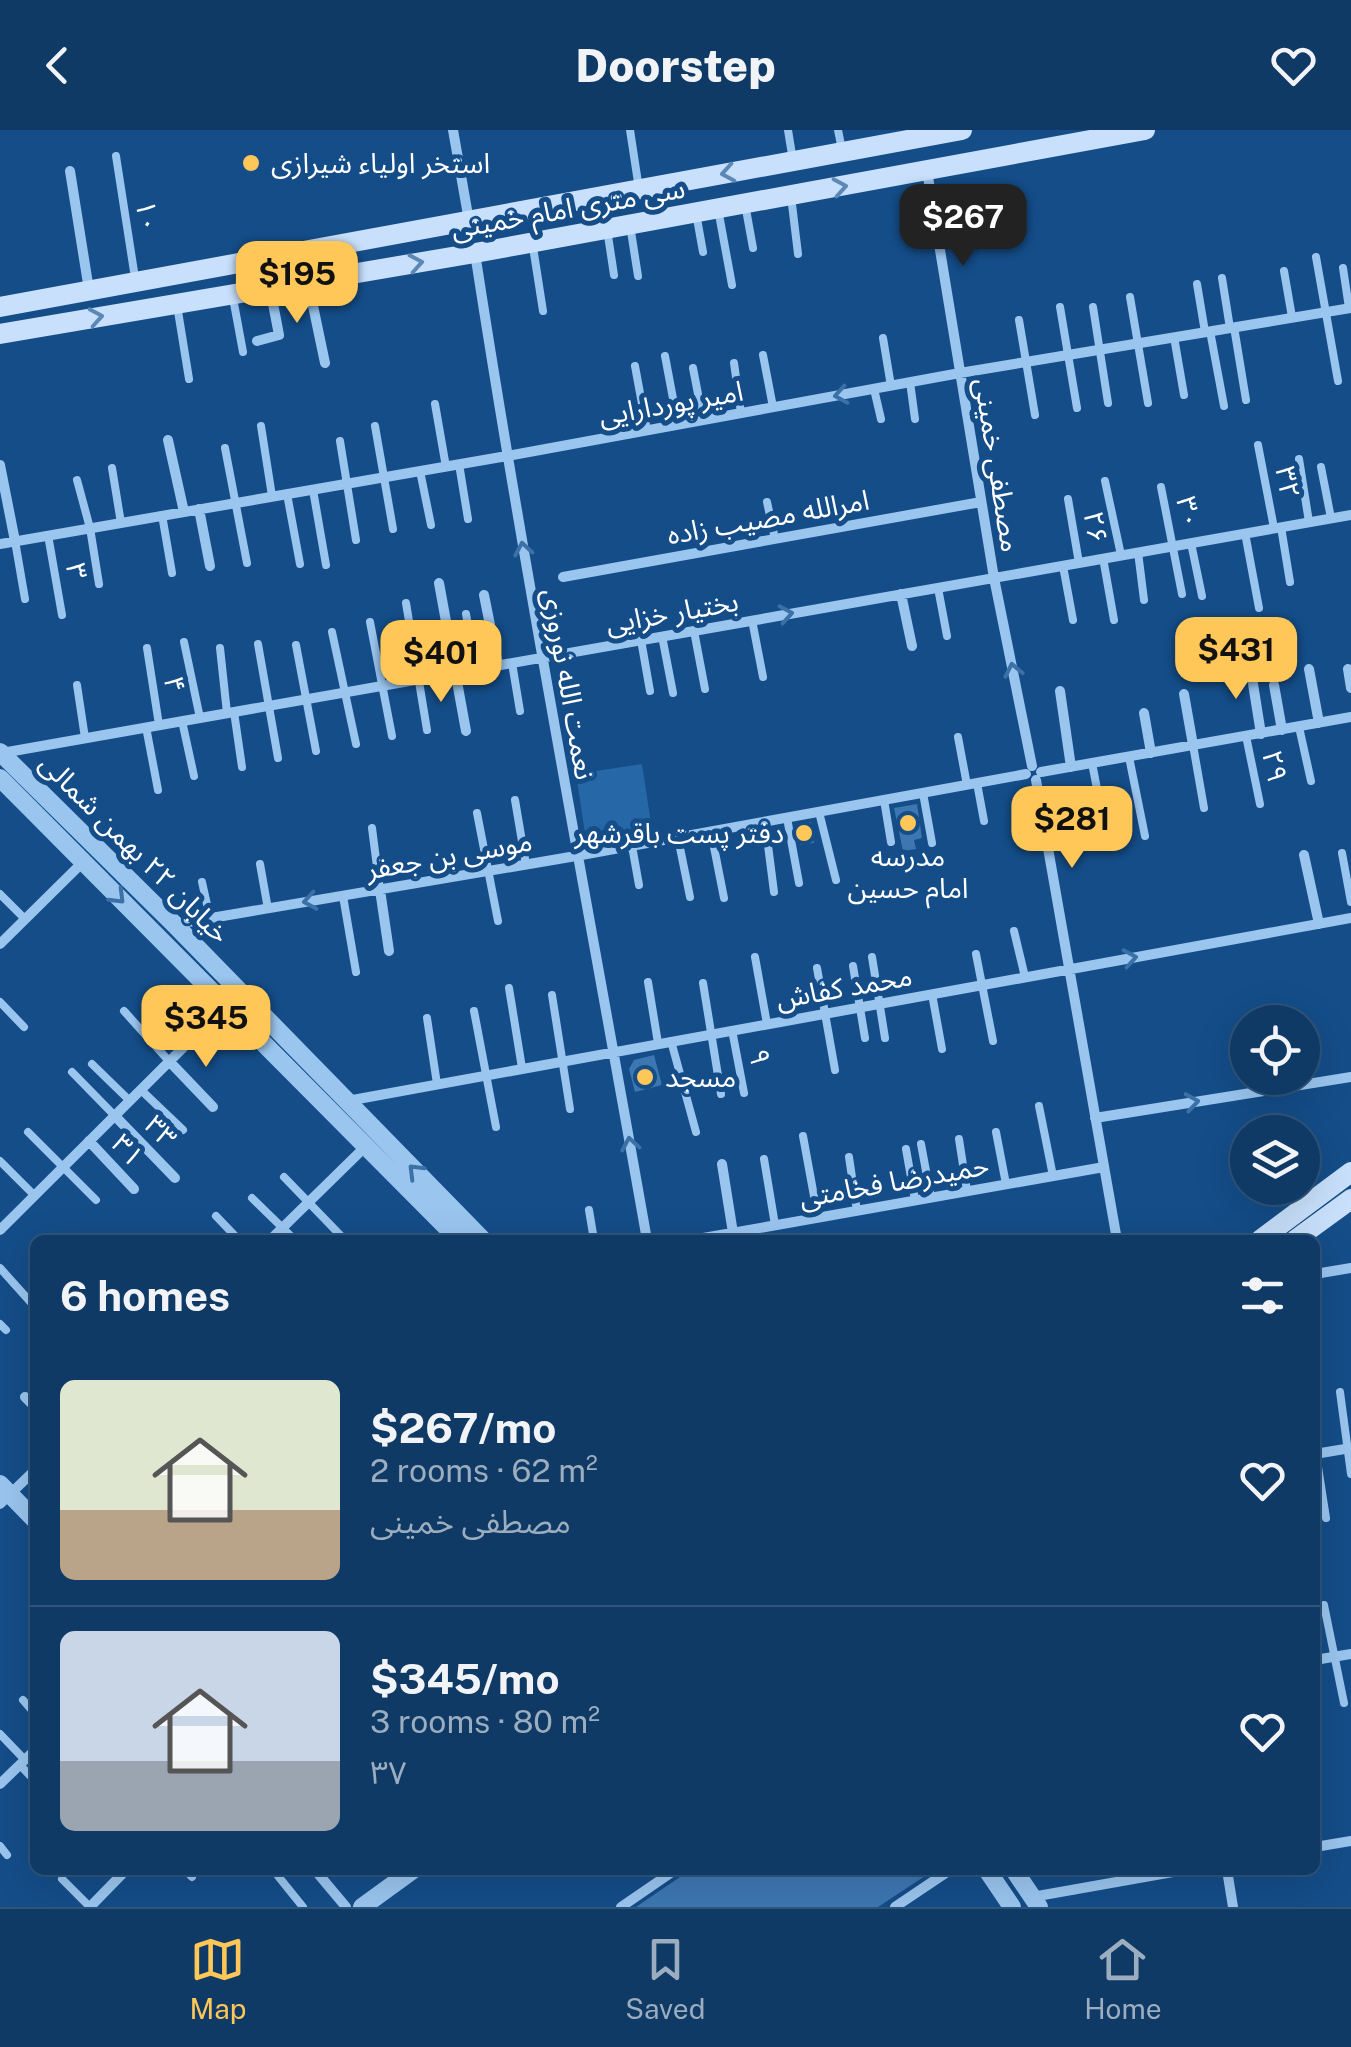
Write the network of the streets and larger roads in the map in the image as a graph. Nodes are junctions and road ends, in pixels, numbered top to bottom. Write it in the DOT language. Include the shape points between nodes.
graph roads {
  1 [pos="452,130"];
  2 [pos="962,130"];
  3 [pos="1146,130"];
  4 [pos="924,133"];
  5 [pos="70,171"];
  6 [pos="927,171"];
  7 [pos="469,220"];
  8 [pos="475,253"];
  9 [pos="308,281"];
  10 [pos="270,288"];
  11 [pos="90,291"];
  12 [pos="0,307"];
  13 [pos="1350,308"];
  14 [pos="0,334"];
  15 [pos="257,341"];
  16 [pos="325,363"];
  17 [pos="960,373"];
  18 [pos="168,440"];
  19 [pos="506,456"];
  20 [pos="0,465"];
  21 [pos="981,502"];
  22 [pos="199,509"];
  23 [pos="184,512"];
  24 [pos="1351,515"];
  25 [pos="15,541"];
  26 [pos="0,544"];
  27 [pos="210,566"];
  28 [pos="563,577"];
  29 [pos="994,578"];
  30 [pos="439,583"];
  31 [pos="901,594"];
  32 [pos="484,595"];
  33 [pos="912,646"];
  34 [pos="542,657"];
  35 [pos="498,665"];
  36 [pos="1250,665"];
  37 [pos="1309,669"];
  38 [pos="1348,669"];
  39 [pos="456,673"];
  40 [pos="1274,685"];
  41 [pos="1351,688"];
  42 [pos="1060,691"];
  43 [pos="1184,694"];
  44 [pos="1144,713"];
  45 [pos="1351,718"];
  46 [pos="1319,723"];
  47 [pos="466,730"];
  48 [pos="1282,730"];
  49 [pos="1261,734"];
  50 [pos="1192,746"];
  51 [pos="0,753"];
  52 [pos="1150,753"];
  53 [pos="1071,767"];
  54 [pos="1034,773"];
  55 [pos="0,778"];
  56 [pos="1304,855"];
  57 [pos="576,856"];
  58 [pos="83,862"];
  59 [pos="380,890"];
  60 [pos="1351,918"];
  61 [pos="174,924"];
  62 [pos="1319,924"];
  63 [pos="0,944"];
  64 [pos="389,950"];
  65 [pos="1069,970"];
  66 [pos="226,1005"];
  67 [pos="614,1051"];
  68 [pos="169,1062"];
  69 [pos="1351,1076"];
  70 [pos="346,1101"];
  71 [pos="213,1107"];
  72 [pos="114,1116"];
  73 [pos="1096,1118"];
  74 [pos="90,1141"];
  75 [pos="366,1146"];
  76 [pos="722,1164"];
  77 [pos="1104,1167"];
  78 [pos="1351,1172"];
  79 [pos="175,1178"];
  80 [pos="134,1189"];
  81 [pos="1351,1200"];
  82 [pos="3,1222"];
  83 [pos="733,1233"];
  84 [pos="275,1235"];
  85 [pos="454,1235"];
  86 [pos="478,1235"];
  87 [pos="645,1235"];
  88 [pos="721,1235"];
  89 [pos="1116,1235"];
  90 [pos="1267,1235"];
  91 [pos="1302,1235"];
  92 [pos="1351,1268"];
  93 [pos="1320,1273"];
  94 [pos="25,1397"];
  95 [pos="30,1402"];
  96 [pos="1350,1448"];
  97 [pos="1320,1453"];
  98 [pos="30,1474"];
  99 [pos="3,1494"];
  100 [pos="30,1516"];
  101 [pos="1351,1654"];
  102 [pos="1320,1659"];
  103 [pos="30,1755"];
  104 [pos="0,1784"];
  105 [pos="1351,1841"];
  106 [pos="1320,1846"];
  107 [pos="121,1875"];
  108 [pos="319,1875"];
  109 [pos="668,1875"];
  110 [pos="943,1875"];
  111 [pos="990,1875"];
  112 [pos="1017,1875"];
  113 [pos="1161,1875"];
  114 [pos="1228,1875"];
  115 [pos="389,1876"];
  116 [pos="1035,1902"];
  117 [pos="90,1907"];
  118 [pos="346,1907"];
  119 [pos="362,1907"];
  120 [pos="621,1907"];
  121 [pos="895,1907"];
  122 [pos="1012,1907"];
  123 [pos="1233,1907"];
  1 -- 7 [label="street"];
  2 -- 4 [label="main road, سی متری امام خمینی"];
  3 -- 6 [label="main road, سی متری امام خمینی"];
  4 -- 7 [label="main road, سی متری امام خمینی, one-way"];
  5 -- 11 [label="street"];
  8 -- 6 [label="main road, سی متری امام خمینی, one-way"];
  6 -- 17 [label="street, مصطفی خمینی"];
  7 -- 11 [label="main road, سی متری امام خمینی"];
  9 -- 8 [label="main road, سی متری امام خمینی, one-way"];
  8 -- 19 [label="street, نعمت الله نوروزی"];
  9 -- 10 [label="main road, سی متری امام خمینی"];
  9 -- 16 [label="street"];
  14 -- 10 [label="main road, سی متری امام خمینی, one-way"];
  10 -- 15 [label="street" via="279,335"];
  11 -- 12 [label="main road, سی متری امام خمینی"];
  13 -- 17 [label="street, امیر پوردارایی"];
  17 -- 19 [label="street, امیر پوردارایی, one-way"];
  17 -- 21 [label="street, مصطفی خمینی"];
  18 -- 23 [label="street"];
  19 -- 22 [label="street, امیر پوردارایی"];
  34 -- 19 [label="street, نعمت الله نوروزی, one-way"];
  20 -- 25 [label="street"];
  21 -- 28 [label="street, امرالله مصیب زاده"];
  21 -- 29 [label="street, مصطفی خمینی"];
  22 -- 23 [label="street, امیر پوردارایی"];
  22 -- 27 [label="street"];
  23 -- 25 [label="street, امیر پوردارایی"];
  24 -- 29 [label="street, بختیار خزایی"];
  25 -- 26 [label="street, امیر پوردارایی"];
  29 -- 31 [label="street, بختیار خزایی"];
  54 -- 29 [label="street, مصطفی خمینی, one-way"];
  30 -- 39 [label="street"];
  31 -- 33 [label="street"];
  34 -- 31 [label="street, بختیار خزایی, one-way"];
  32 -- 35 [label="street"];
  34 -- 35 [label="street, بختیار خزایی"];
  34 -- 57 [label="street, نعمت الله نوروزی"];
  35 -- 39 [label="street, بختیار خزایی"];
  36 -- 49 [label="street"];
  37 -- 46 [label="street"];
  38 -- 41 [label="street"];
  39 -- 47 [label="street"];
  39 -- 51 [label="street, بختیار خزایی"];
  40 -- 48 [label="street"];
  42 -- 53 [label="street"];
  43 -- 50 [label="street"];
  44 -- 52 [label="street"];
  45 -- 46 [label="street, موسی بن جعفر"];
  46 -- 48 [label="street, موسی بن جعفر"];
  48 -- 49 [label="street, موسی بن جعفر"];
  49 -- 50 [label="street, موسی بن جعفر"];
  50 -- 52 [label="street, موسی بن جعفر"];
  51 -- 61 [label="street, خیابان ۲۲ بهمن شمالی"];
  52 -- 53 [label="street, موسی بن جعفر"];
  53 -- 54 [label="street, موسی بن جعفر"];
  54 -- 57 [label="street, موسی بن جعفر"];
  54 -- 65 [label="street, مصطفی خمینی"];
  55 -- 58 [label="street, خیابان ۲۲ بهمن شمالی"];
  56 -- 62 [label="street"];
  57 -- 59 [label="street, موسی بن جعفر"];
  57 -- 67 [label="street, نعمت الله نوروزی"];
  58 -- 63 [label="street"];
  58 -- 66 [label="street, خیابان ۲۲ بهمن شمالی, one-way"];
  59 -- 61 [label="street, موسی بن جعفر, one-way"];
  59 -- 64 [label="street"];
  60 -- 62 [label="street, محمد کفاش"];
  61 -- 70 [label="street, خیابان ۲۲ بهمن شمالی"];
  65 -- 62 [label="street, محمد کفاش, one-way"];
  65 -- 67 [label="street, محمد کفاش"];
  65 -- 73 [label="street, مصطفی خمینی"];
  66 -- 68 [label="street"];
  66 -- 75 [label="street, خیابان ۲۲ بهمن شمالی"];
  67 -- 70 [label="street, محمد کفاش"];
  87 -- 67 [label="street, نعمت الله نوروزی, one-way"];
  68 -- 71 [label="street"];
  68 -- 72 [label="street"];
  73 -- 69 [label="street, one-way"];
  86 -- 70 [label="street, خیابان ۲۲ بهمن شمالی, one-way"];
  72 -- 74 [label="street"];
  72 -- 79 [label="street, ۳۳"];
  73 -- 77 [label="street, مصطفی خمینی"];
  74 -- 80 [label="street, ۳۱"];
  74 -- 82 [label="street"];
  75 -- 84 [label="street"];
  75 -- 85 [label="street, خیابان ۲۲ بهمن شمالی"];
  76 -- 83 [label="street"];
  77 -- 83 [label="street, حمیدرضا فخامتی"];
  77 -- 89 [label="street, مصطفی خمینی"];
  78 -- 90 [label="main road"];
  81 -- 91 [label="main road"];
  83 -- 88 [label="street, حمیدرضا فخامتی"];
  92 -- 93 [label="street"];
  94 -- 95 [label="street"];
  96 -- 97 [label="street"];
  98 -- 99 [label="street"];
  99 -- 100 [label="street"];
  101 -- 102 [label="street"];
  103 -- 104 [label="street"];
  105 -- 106 [label="street"];
  107 -- 117 [label="street"];
  108 -- 118 [label="street"];
  109 -- 120 [label="street"];
  110 -- 121 [label="street"];
  111 -- 122 [label="street"];
  112 -- 116 [label="street"];
  113 -- 116 [label="street"];
  114 -- 123 [label="street"];
  115 -- 119 [label="street"];
}
